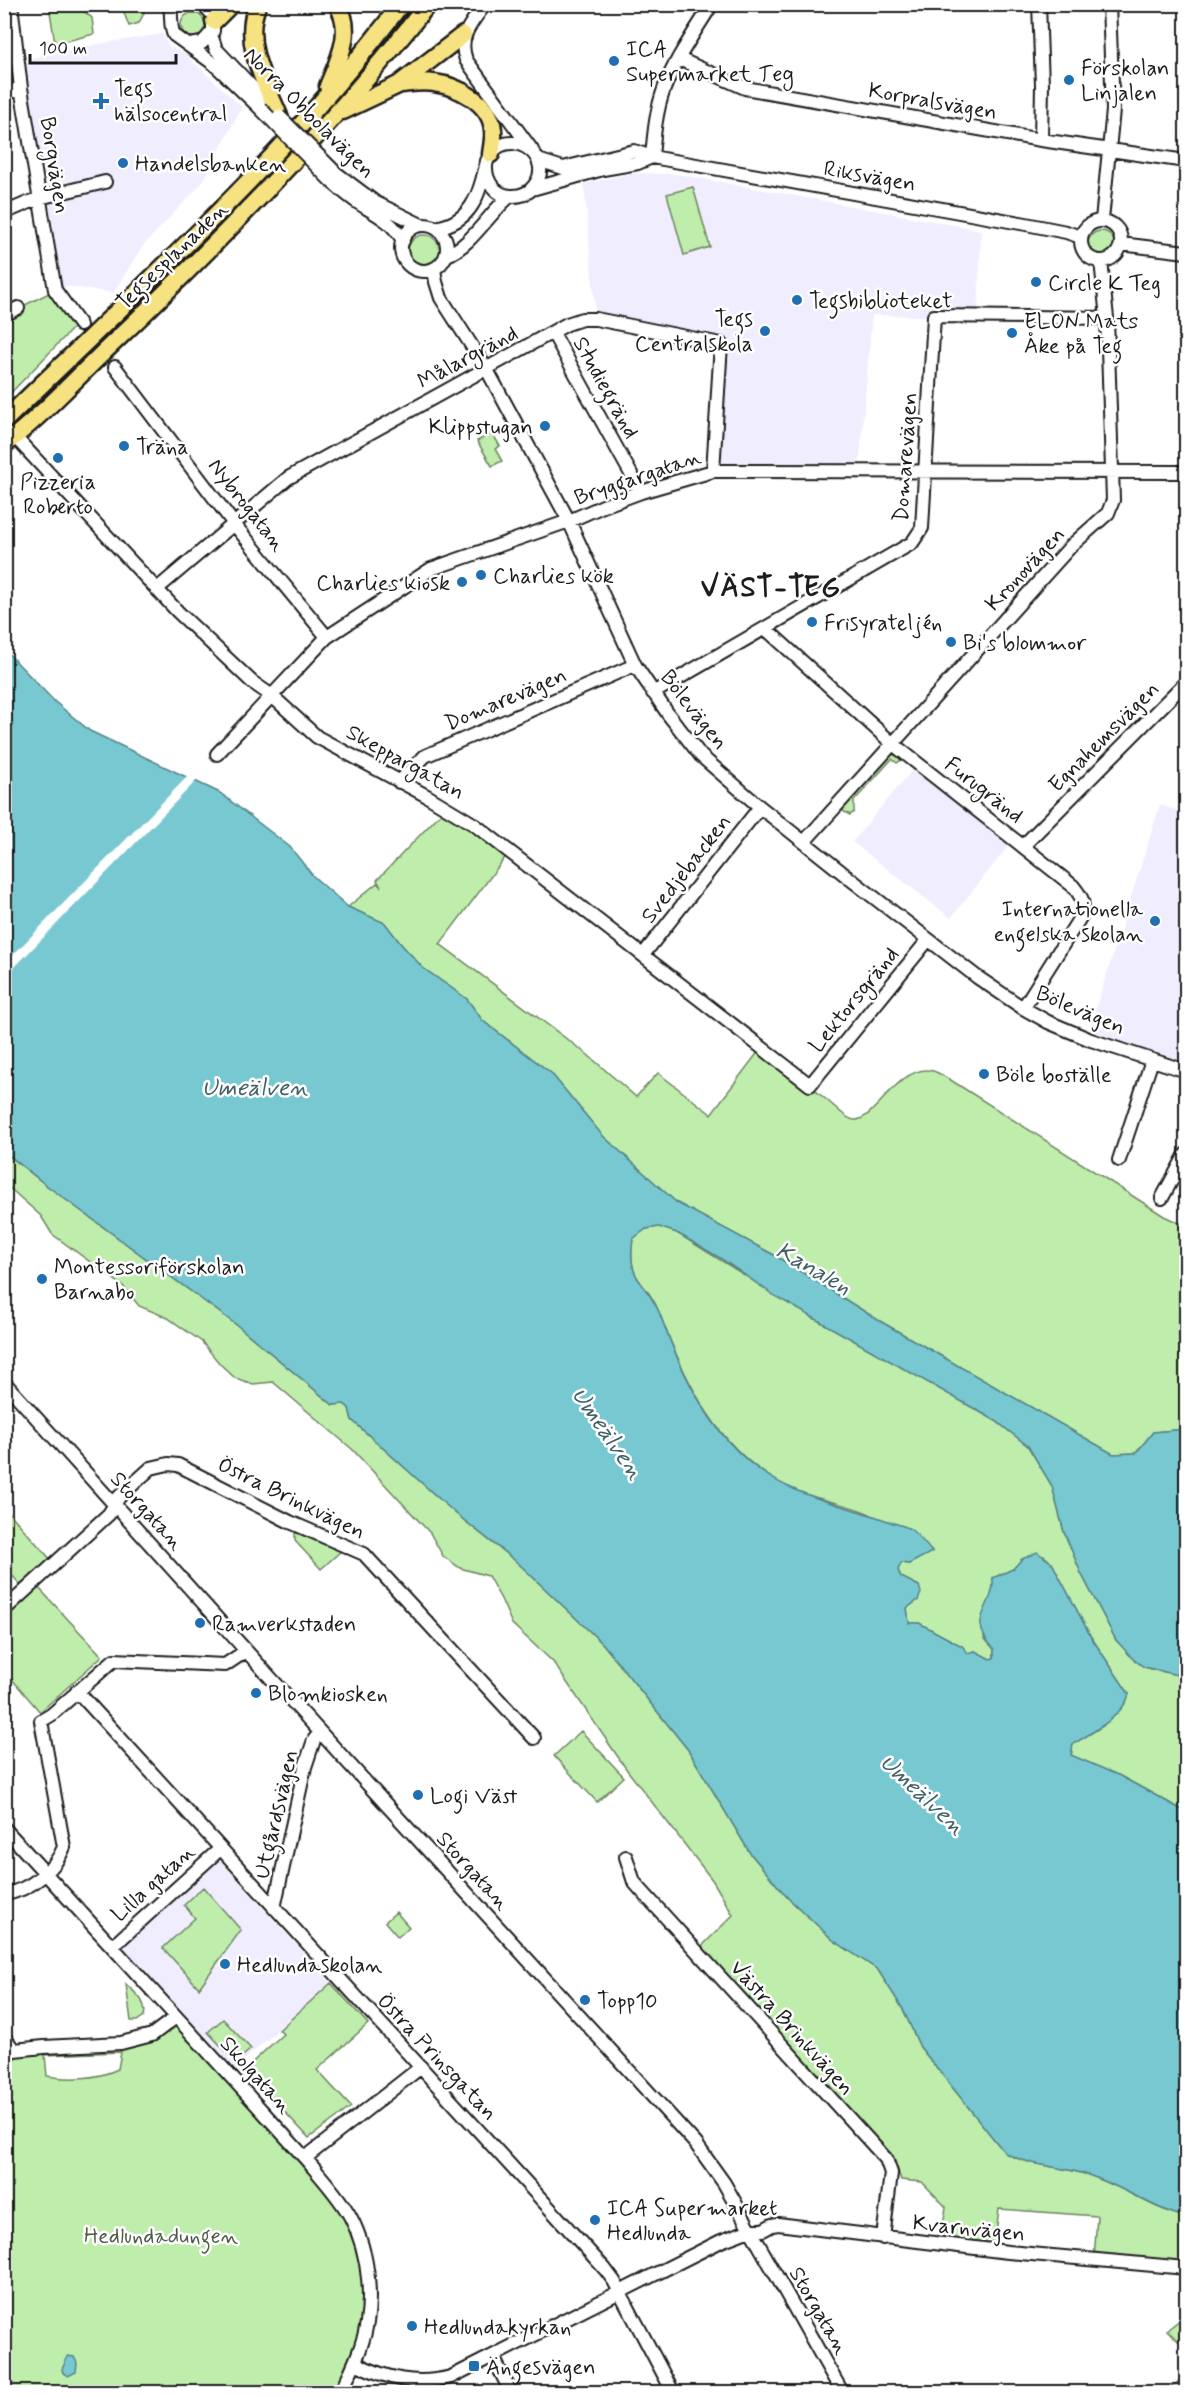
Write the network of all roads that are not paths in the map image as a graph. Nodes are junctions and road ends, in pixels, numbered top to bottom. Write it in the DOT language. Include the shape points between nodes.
graph roads {
  1 [pos="12,4"];
  2 [pos="182,4"];
  3 [pos="203,4"];
  4 [pos="231,4"];
  5 [pos="258,4"];
  6 [pos="401,4"];
  7 [pos="428,4"];
  8 [pos="485,4"];
  9 [pos="712,4"];
  10 [pos="1039,4"];
  11 [pos="1109,4"];
  12 [pos="340,6"];
  13 [pos="171,10"];
  14 [pos="212,28"];
  15 [pos="463,35"];
  16 [pos="190,45"];
  17 [pos="679,59"];
  18 [pos="398,85"];
  19 [pos="21,88"];
  20 [pos="4,94"];
  21 [pos="322,101"];
  22 [pos="266,102"];
  23 [pos="337,114"];
  24 [pos="279,116"];
  25 [pos="1041,140"];
  26 [pos="1110,148"];
  27 [pos="535,155"];
  28 [pos="652,157"];
  29 [pos="489,159"];
  30 [pos="1186,161"];
  31 [pos="334,177"];
  32 [pos="105,182"];
  33 [pos="531,189"];
  34 [pos="510,196"];
  35 [pos="39,198"];
  36 [pos="4,213"];
  37 [pos="1102,220"];
  38 [pos="421,225"];
  39 [pos="435,228"];
  40 [pos="1081,237"];
  41 [pos="403,241"];
  42 [pos="1122,243"];
  43 [pos="1186,252"];
  44 [pos="447,255"];
  45 [pos="1101,261"];
  46 [pos="434,269"];
  47 [pos="18,308"];
  48 [pos="4,315"];
  49 [pos="1107,318"];
  50 [pos="80,325"];
  51 [pos="553,333"];
  52 [pos="115,367"];
  53 [pos="486,368"];
  54 [pos="4,421"];
  55 [pos="10,441"];
  56 [pos="925,470"];
  57 [pos="1112,470"];
  58 [pos="713,471"];
  59 [pos="1186,472"];
  60 [pos="641,492"];
  61 [pos="569,521"];
  62 [pos="234,524"];
  63 [pos="157,589"];
  64 [pos="765,628"];
  65 [pos="327,637"];
  66 [pos="636,665"];
  67 [pos="1186,682"];
  68 [pos="653,693"];
  69 [pos="272,696"];
  70 [pos="893,744"];
  71 [pos="217,754"];
  72 [pos="399,782"];
  73 [pos="760,807"];
  74 [pos="804,842"];
  75 [pos="1023,846"];
  76 [pos="928,940"];
  77 [pos="643,955"];
  78 [pos="1023,1008"];
  79 [pos="1152,1060"];
  80 [pos="1186,1071"];
  81 [pos="810,1084"];
  82 [pos="1186,1154"];
  83 [pos="1119,1160"];
  84 [pos="1162,1198"];
  85 [pos="6,1386"];
  86 [pos="115,1505"];
  87 [pos="4,1610"];
  88 [pos="246,1651"];
  89 [pos="77,1691"];
  90 [pos="320,1732"];
  91 [pos="534,1738"];
  92 [pos="4,1828"];
  93 [pos="220,1849"];
  94 [pos="626,1857"];
  95 [pos="46,1873"];
  96 [pos="4,1894"];
  97 [pos="274,1908"];
  98 [pos="113,1946"];
  99 [pos="176,2017"];
  100 [pos="4,2037"];
  101 [pos="9,2053"];
  102 [pos="420,2067"];
  103 [pos="305,2158"];
  104 [pos="750,2230"];
  105 [pos="884,2238"];
  106 [pos="1186,2268"];
  107 [pos="620,2291"];
  108 [pos="493,2357"];
  109 [pos="355,2363"];
  110 [pos="341,2392"];
  111 [pos="511,2392"];
  112 [pos="673,2392"];
  113 [pos="842,2392"];
  1 -- 19 [label="street, Borgvägen"];
  2 -- 13 [label="street, Norra Obbolavägen"];
  3 -- 14 [label="street, Norra Obbolavägen" via="210,10"];
  4 -- 14 [label="main road"];
  5 -- 22 [label="main road" via="252,43"];
  6 -- 21 [label="main road, Tegsesplanaden"];
  7 -- 23 [label="main road, Tegsesplanaden"];
  8 -- 15 [label="street"];
  9 -- 17 [label="street"];
  10 -- 25 [label="street"];
  11 -- 26 [label="street" via="1113,72"];
  12 -- 21 [label="main road" via="345,41"];
  13 -- 16 [label="street, Norra Obbolavägen" via="174,35"];
  14 -- 16 [label="street" via="202,43"];
  14 -- 22 [label="street, Norra Obbolavägen" via="216,49"];
  15 -- 18 [label="main road"];
  15 -- 27 [label="street" via="466,60"];
  16 -- 22 [label="street, Norra Obbolavägen"];
  17 -- 25 [label="street, Korpralsvägen" via="745,88"];
  17 -- 28 [label="street" via="664,90 654,128"];
  18 -- 23 [label="main road"];
  18 -- 29 [label="main road" via="435,82 470,97 491,121"];
  19 -- 20 [label="street"];
  19 -- 35 [label="street, Borgvägen"];
  21 -- 54 [label="main road, Tegsesplanaden" via="252,178"];
  22 -- 24 [label="main road"];
  22 -- 31 [label="street, Norra Obbolavägen, bridge"];
  23 -- 55 [label="main road, Tegsesplanaden" via="172,287"];
  24 -- 31 [label="street, Norra Obbolavägen, bridge"];
  25 -- 26 [label="street, Korpralsvägen"];
  26 -- 30 [label="street, Korpralsvägen"];
  26 -- 37 [label="street"];
  27 -- 28 [label="street, Riksvägen" via="563,168 634,152"];
  27 -- 29 [label="street, Riksvägen" via="524,145 511,143 496,148"];
  27 -- 33 [label="street" via="539,175"];
  28 -- 33 [label="street, Riksvägen"];
  28 -- 40 [label="street, Riksvägen"];
  29 -- 34 [label="street" via="487,176 491,186"];
  29 -- 39 [label="street" via="479,191 463,218"];
  31 -- 38 [label="street, Norra Obbolavägen"];
  31 -- 41 [label="street, Norra Obbolavägen" via="359,203 389,222"];
  32 -- 35 [label="street"];
  33 -- 34 [label="street, Riksvägen"];
  34 -- 44 [label="street, Riksvägen" via="466,243"];
  35 -- 36 [label="street"];
  35 -- 50 [label="street, Borgvägen" via="55,290"];
  37 -- 40 [label="street" via="1088,225"];
  37 -- 42 [label="street" via="1120,231"];
  38 -- 39 [label="street"];
  38 -- 41 [label="street" via="408,232"];
  39 -- 44 [label="street" via="447,242"];
  40 -- 45 [label="street" via="1087,256"];
  41 -- 46 [label="street" via="402,254 409,265 421,271"];
  42 -- 43 [label="street"];
  42 -- 45 [label="street" via="1115,256"];
  44 -- 46 [label="street"];
  45 -- 49 [label="street, Kronovägen"];
  46 -- 53 [label="street, Bölevägen" via="441,298"];
  47 -- 48 [label="street"];
  49 -- 56 [label="street, Domarevägen" via="934,316"];
  49 -- 57 [label="street, Kronovägen"];
  51 -- 53 [label="street, Målargränd"];
  51 -- 58 [label="street, Målargränd" via="582,319 596,319 721,344"];
  51 -- 60 [label="street, Studiegränd"];
  52 -- 62 [label="street, Nybrogatan"];
  53 -- 61 [label="street, Bölevägen"];
  53 -- 62 [label="street, Målargränd" via="298,472"];
  55 -- 63 [label="street, Skeppargatan"];
  56 -- 57 [label="street, Bryggargatan"];
  56 -- 58 [label="street, Bryggargatan"];
  56 -- 64 [label="street, Domarevägen" via="922,528 912,543"];
  57 -- 59 [label="street, Bryggargatan"];
  57 -- 70 [label="street, Kronovägen" via="1113,500 1108,513 1071,546"];
  58 -- 60 [label="street, Bryggargatan"];
  60 -- 61 [label="street, Bryggargatan"];
  61 -- 65 [label="street, Bryggargatan" via="430,569"];
  61 -- 66 [label="street, Bölevägen"];
  62 -- 63 [label="street, Målargränd"];
  62 -- 65 [label="street, Nybrogatan"];
  63 -- 69 [label="street, Skeppargatan" via="218,651"];
  64 -- 68 [label="street, Domarevägen"];
  64 -- 70 [label="street, Furugränd"];
  65 -- 69 [label="street, Bryggargatan"];
  66 -- 68 [label="street, Bölevägen"];
  66 -- 72 [label="street, Domarevägen" via="425,756"];
  67 -- 75 [label="street, Egnahemsvägen"];
  68 -- 73 [label="street, Bölevägen" via="701,756"];
  69 -- 71 [label="street, Bryggargatan"];
  69 -- 72 [label="street, Skeppargatan" via="317,737"];
  70 -- 74 [label="street, Kronovägen"];
  70 -- 75 [label="street, Furugränd"];
  72 -- 77 [label="street, Skeppargatan" via="476,825"];
  73 -- 74 [label="street, Bölevägen"];
  73 -- 77 [label="street, Svedjebacken"];
  74 -- 76 [label="street, Bölevägen"];
  75 -- 78 [label="street, Furugränd" via="1073,886 1084,907"];
  76 -- 78 [label="street, Bölevägen"];
  76 -- 81 [label="street, Lektorsgränd"];
  77 -- 81 [label="street, Skeppargatan"];
  78 -- 79 [label="street, Bölevägen" via="1091,1040"];
  79 -- 80 [label="street, Bölevägen"];
  79 -- 83 [label="street"];
  82 -- 84 [label="street"];
  85 -- 86 [label="street, Storgatan"];
  86 -- 87 [label="street, Östra Brinkvägen"];
  86 -- 88 [label="street, Storgatan"];
  86 -- 91 [label="street, Östra Brinkvägen" via="151,1468 178,1465 290,1522 364,1554"];
  88 -- 89 [label="street" via="225,1665 114,1660"];
  88 -- 90 [label="street, Storgatan"];
  89 -- 93 [label="street, Östra Prinsgatan"];
  89 -- 95 [label="street" via="41,1721 64,1847"];
  90 -- 97 [label="street, Utgårdsvägen" via="305,1767"];
  90 -- 104 [label="street, Storgatan" via="696,2144"];
  92 -- 95 [label="street, Skolgatan"];
  93 -- 97 [label="street, Östra Prinsgatan"];
  93 -- 98 [label="street, Lilla gatan"];
  94 -- 105 [label="street, Västra Brinkvägen" via="640,1890 886,2159 891,2173"];
  95 -- 96 [label="street" via="22,1889"];
  95 -- 98 [label="street, Skolgatan"];
  97 -- 102 [label="street, Östra Prinsgatan"];
  98 -- 99 [label="street, Skolgatan"];
  99 -- 101 [label="street" via="152,2035 121,2043"];
  99 -- 103 [label="street, Skolgatan"];
  100 -- 101 [label="street"];
  102 -- 103 [label="street"];
  102 -- 107 [label="street, Östra Prinsgatan" via="605,2269"];
  103 -- 109 [label="street, Skolgatan" via="350,2217 364,2256 368,2315"];
  104 -- 105 [label="street, Kvarnvägen" via="778,2224"];
  104 -- 107 [label="street"];
  104 -- 113 [label="street, Storgatan"];
  105 -- 106 [label="street, Kvarnvägen"];
  107 -- 108 [label="street"];
  107 -- 112 [label="street, Östra Prinsgatan"];
  108 -- 109 [label="street" via="451,2377 422,2382 393,2379"];
  108 -- 111 [label="street"];
  109 -- 110 [label="street, Skolgatan"];
}
